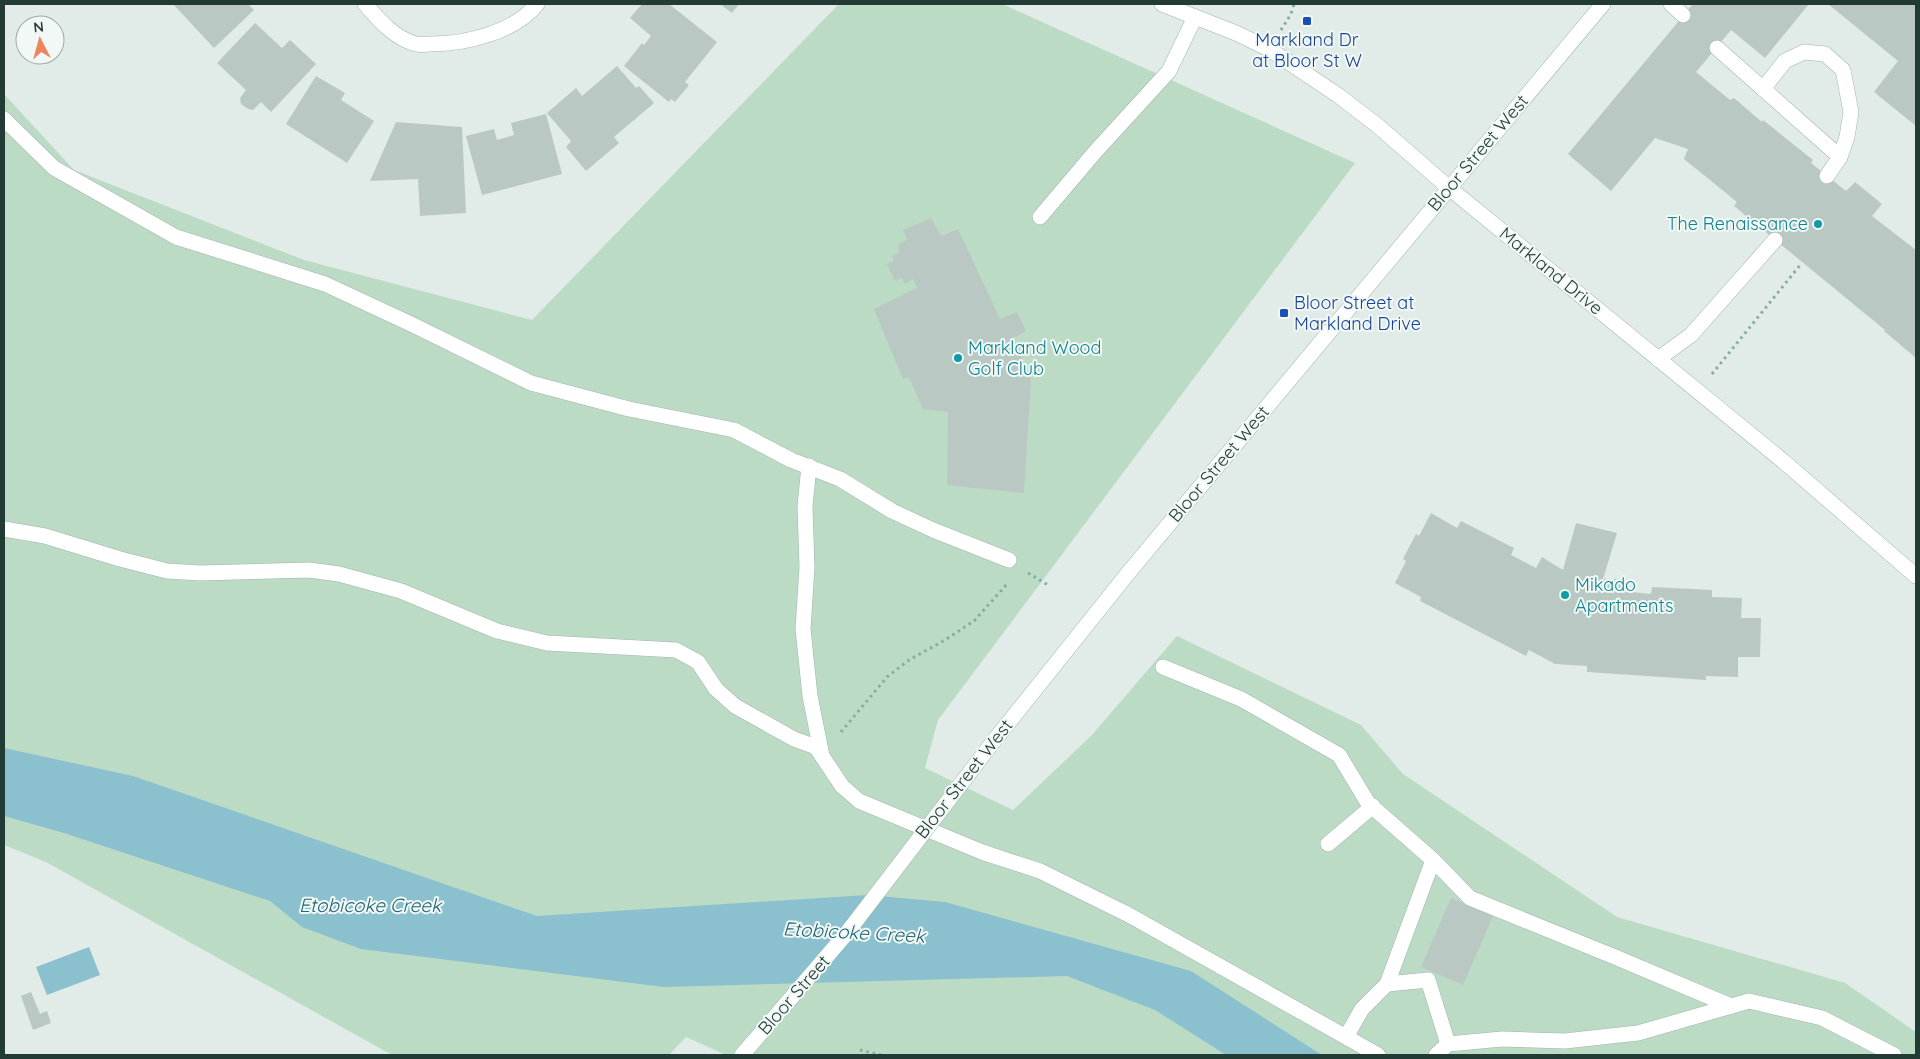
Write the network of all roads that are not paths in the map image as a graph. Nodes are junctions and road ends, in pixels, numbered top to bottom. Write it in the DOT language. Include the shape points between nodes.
graph roads {
  1 [pos="364,4"];
  2 [pos="537,4"];
  3 [pos="1162,4"];
  4 [pos="1603,4"];
  5 [pos="1671,4"];
  6 [pos="1683,15"];
  7 [pos="1195,17"];
  8 [pos="1717,48"];
  9 [pos="1763,89"];
  10 [pos="4,119"];
  11 [pos="1840,157"];
  12 [pos="1827,176"];
  13 [pos="1448,187"];
  14 [pos="1040,217"];
  15 [pos="1775,240"];
  16 [pos="1658,359"];
  17 [pos="808,466"];
  18 [pos="4,529"];
  19 [pos="1009,560"];
  20 [pos="1916,576"];
  21 [pos="1163,667"];
  22 [pos="822,756"];
  23 [pos="1373,806"];
  24 [pos="1328,844"];
  25 [pos="1433,860"];
  26 [pos="846,934"];
  27 [pos="1387,984"];
  28 [pos="1731,1006"];
  29 [pos="1346,1037"];
  30 [pos="1448,1044"];
  31 [pos="742,1055"];
  32 [pos="1378,1055"];
  33 [pos="1436,1055"];
  34 [pos="1894,1055"];
  1 -- 2 [label="main road" via="388,30 416,44 447,44 477,39 499,30"];
  3 -- 7 [label="main road, Markland Drive"];
  4 -- 13 [label="main road, Bloor Street West"];
  5 -- 6 [label="main road"];
  7 -- 13 [label="main road, Markland Drive" via="1236,32 1269,49 1339,96"];
  7 -- 14 [label="main road" via="1169,71"];
  8 -- 9 [label="main road"];
  9 -- 11 [label="main road"];
  9 -- 11 [label="main road" via="1785,61 1804,52 1825,54 1843,70 1848,90 1851,112"];
  10 -- 17 [label="main road" via="54,168 176,237 324,284 531,383 629,409 734,430"];
  11 -- 12 [label="main road"];
  13 -- 16 [label="main road, Markland Drive"];
  13 -- 26 [label="main road, Bloor Street West, bridge" via="1129,572"];
  15 -- 16 [label="main road" via="1691,335"];
  16 -- 20 [label="main road, Markland Drive"];
  17 -- 19 [label="main road" via="840,479 892,511"];
  17 -- 22 [label="main road" via="804,629 810,696"];
  18 -- 22 [label="main road" via="44,536 167,571 309,570 339,574 401,591 498,631 548,643 676,650 698,662 716,689 735,706 794,739 816,747"];
  21 -- 23 [label="main road" via="1241,700 1339,755"];
  22 -- 29 [label="main road" via="842,786 859,801 982,852 1040,871 1129,915"];
  23 -- 24 [label="main road"];
  23 -- 25 [label="main road"];
  25 -- 27 [label="main road"];
  25 -- 28 [label="main road" via="1470,898"];
  26 -- 31 [label="main road, Bloor Street"];
  27 -- 29 [label="main road" via="1362,1009"];
  27 -- 30 [label="main road" via="1428,980"];
  28 -- 30 [label="main road" via="1638,1033 1565,1041 1502,1039"];
  28 -- 34 [label="main road" via="1748,1001 1822,1018"];
  29 -- 32 [label="main road"];
  30 -- 33 [label="main road"];
}
